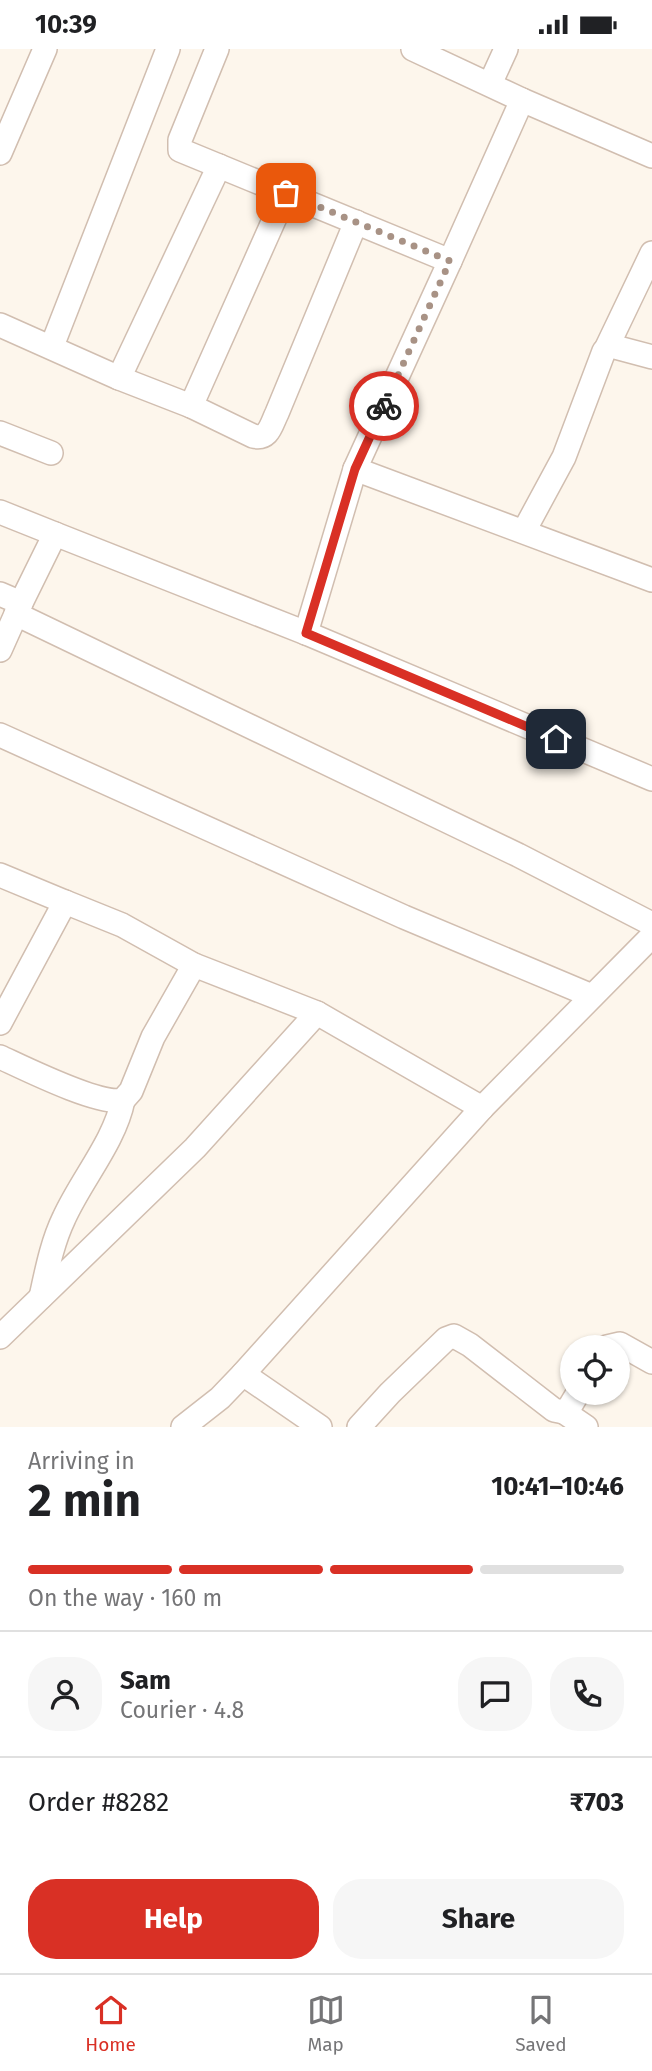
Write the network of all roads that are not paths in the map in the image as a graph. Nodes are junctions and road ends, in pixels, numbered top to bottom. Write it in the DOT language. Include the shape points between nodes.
graph roads {
  1 [pos="45,49"];
  2 [pos="168,49"];
  3 [pos="217,49"];
  4 [pos="413,49"];
  5 [pos="506,49"];
  6 [pos="490,84"];
  7 [pos="522,100"];
  8 [pos="0,153"];
  9 [pos="652,156"];
  10 [pos="219,166"];
  11 [pos="286,193"];
  12 [pos="356,222"];
  13 [pos="652,253"];
  14 [pos="450,261"];
  15 [pos="0,325"];
  16 [pos="52,347"];
  17 [pos="607,347"];
  18 [pos="652,357"];
  19 [pos="119,378"];
  20 [pos="191,406"];
  21 [pos="0,433"];
  22 [pos="51,453"];
  23 [pos="355,469"];
  24 [pos="0,512"];
  25 [pos="524,531"];
  26 [pos="55,534"];
  27 [pos="652,580"];
  28 [pos="12,604"];
  29 [pos="306,633"];
  30 [pos="0,650"];
  31 [pos="0,735"];
  32 [pos="652,779"];
  33 [pos="0,875"];
  34 [pos="65,902"];
  35 [pos="652,924"];
  36 [pos="652,936"];
  37 [pos="194,965"];
  38 [pos="592,996"];
  39 [pos="317,1013"];
  40 [pos="0,1023"];
  41 [pos="0,1058"];
  42 [pos="123,1100"];
  43 [pos="482,1108"];
  44 [pos="41,1297"];
  45 [pos="0,1337"];
  46 [pos="630,1350"];
  47 [pos="652,1362"];
  48 [pos="243,1374"];
  49 [pos="571,1405"];
  50 [pos="564,1412"];
  51 [pos="183,1427"];
  52 [pos="320,1427"];
  53 [pos="359,1427"];
  54 [pos="586,1427"];
  1 -- 8 [label="street"];
  2 -- 16 [label="street"];
  3 -- 10 [label="street" via="178,147"];
  4 -- 6 [label="street"];
  5 -- 6 [label="street"];
  6 -- 7 [label="street"];
  7 -- 9 [label="street"];
  7 -- 14 [label="street"];
  10 -- 11 [label="street"];
  10 -- 19 [label="street"];
  11 -- 12 [label="street"];
  11 -- 20 [label="street"];
  12 -- 14 [label="street"];
  12 -- 20 [label="street" via="267,434 253,436"];
  13 -- 17 [label="street"];
  14 -- 23 [label="street"];
  15 -- 16 [label="street"];
  16 -- 19 [label="street"];
  17 -- 18 [label="street"];
  17 -- 25 [label="street" via="564,457"];
  19 -- 20 [label="street"];
  21 -- 22 [label="street"];
  23 -- 25 [label="street"];
  23 -- 29 [label="street"];
  24 -- 26 [label="street"];
  25 -- 27 [label="street"];
  26 -- 28 [label="street"];
  26 -- 29 [label="street"];
  28 -- 30 [label="street"];
  28 -- 35 [label="street"];
  29 -- 32 [label="street"];
  31 -- 38 [label="street" via="404,917"];
  33 -- 34 [label="street"];
  34 -- 37 [label="street" via="122,925"];
  34 -- 40 [label="street"];
  36 -- 38 [label="street"];
  37 -- 39 [label="street"];
  37 -- 42 [label="street"];
  38 -- 43 [label="street"];
  39 -- 43 [label="street"];
  39 -- 44 [label="street" via="195,1148"];
  41 -- 42 [label="street" via="68,1087 114,1102"];
  42 -- 44 [label="street" via="115,1125 64,1218"];
  43 -- 48 [label="street"];
  44 -- 45 [label="street"];
  46 -- 47 [label="street"];
  48 -- 51 [label="street"];
  48 -- 52 [label="street"];
  49 -- 50 [label="street"];
  50 -- 53 [label="street" via="554,1410 454,1336"];
  50 -- 54 [label="street"];
}
